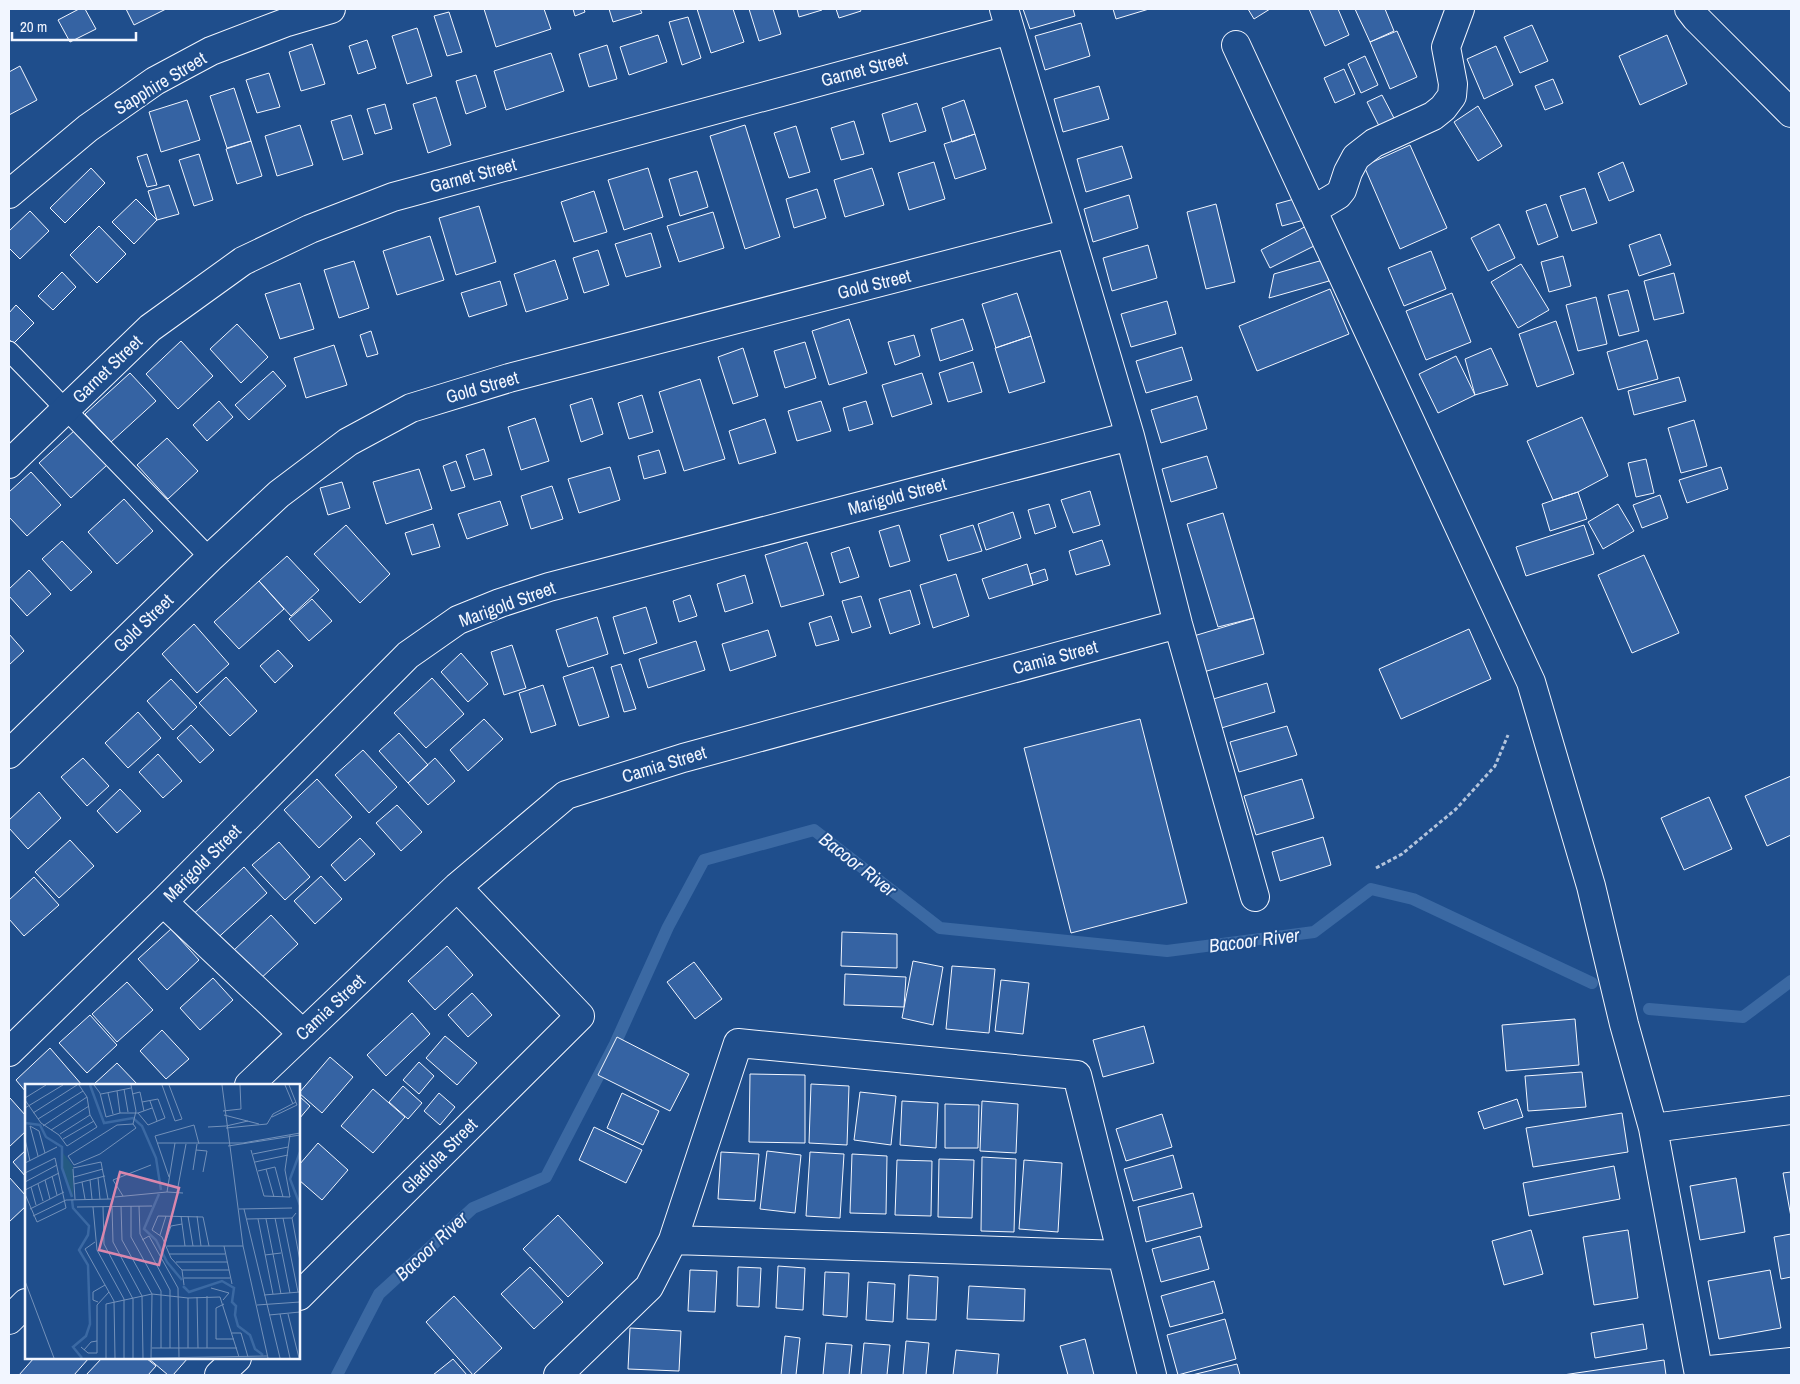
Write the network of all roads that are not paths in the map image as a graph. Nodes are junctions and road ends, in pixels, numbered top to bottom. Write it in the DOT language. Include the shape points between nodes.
graph roads {
  1 [pos="331,9"];
  2 [pos="1460,9"];
  3 [pos="1689,9"];
  4 [pos="1007,19"];
  5 [pos="1236,45"];
  6 [pos="1791,113"];
  7 [pos="9,194"];
  8 [pos="1313,210"];
  9 [pos="1070,233"];
  10 [pos="9,351"];
  11 [pos="65,409"];
  12 [pos="1130,436"];
  13 [pos="9,464"];
  14 [pos="210,558"];
  15 [pos="1178,624"];
  16 [pos="9,754"];
  17 [pos="457,887"];
  18 [pos="1255,898"];
  19 [pos="163,902"];
  20 [pos="302,1033"];
  21 [pos="9,1052"];
  22 [pos="250,1084"];
  23 [pos="1791,1110"];
  24 [pos="1654,1128"];
  25 [pos="673,1240"];
  26 [pos="1122,1255"];
  27 [pos="300,1295"];
  28 [pos="25,1304"];
  29 [pos="9,1320"];
  30 [pos="236,1359"];
  31 [pos="1791,1362"];
  32 [pos="1699,1373"];
  33 [pos="219,1375"];
  34 [pos="558,1375"];
  35 [pos="1152,1375"];
  1 -- 7 [label="street, Sapphire Street" via="211,51 154,81 88,128"];
  2 -- 8 [label="street" via="1446,47 1453,84 1452,96 1444,108 1374,143 1356,157 1342,190"];
  3 -- 6 [label="street"];
  4 -- 9 [label="street"];
  4 -- 11 [label="street, Garnet Street" via="393,197 310,229 243,261 150,328"];
  5 -- 8 [label="street"];
  8 -- 24 [label="street" via="1531,682 1591,886 1624,1024"];
  9 -- 12 [label="street"];
  9 -- 14 [label="street, Gold Street" via="509,378 411,408 341,448 279,494"];
  10 -- 11 [label="lane"];
  11 -- 13 [label="street, Garnet Street"];
  11 -- 14 [label="lane"];
  12 -- 15 [label="street"];
  12 -- 19 [label="street, Marigold Street" via="549,587 458,620 408,655"];
  14 -- 16 [label="street, Gold Street"];
  15 -- 17 [label="street, Camia Street" via="683,758 566,795"];
  15 -- 18 [label="street"];
  17 -- 20 [label="street, Camia Street"];
  17 -- 27 [label="street, Gladiola Street" via="580,1016"];
  19 -- 20 [label="street"];
  19 -- 21 [label="street, Marigold Street"];
  20 -- 22 [label="street, Camia Street"];
  23 -- 24 [label="street"];
  24 -- 32 [label="street"];
  25 -- 26 [label="street"];
  25 -- 26 [label="street" via="738,1043 1077,1076"];
  25 -- 34 [label="street" via="649,1287"];
  26 -- 35 [label="street"];
  28 -- 29 [label="street"];
  30 -- 33 [label="street"];
  31 -- 32 [label="street"];
}
